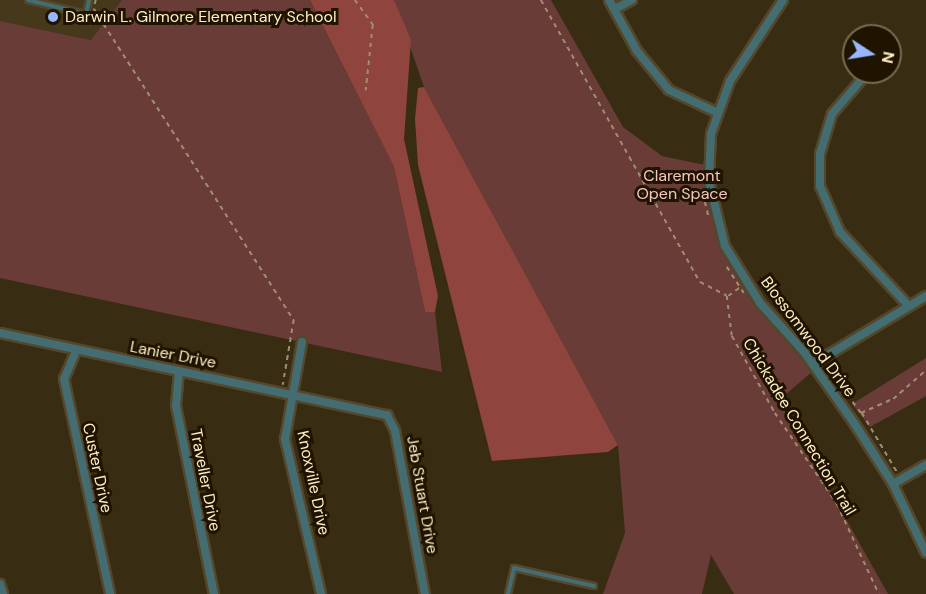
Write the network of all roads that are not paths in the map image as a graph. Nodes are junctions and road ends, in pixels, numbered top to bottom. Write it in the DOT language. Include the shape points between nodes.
graph roads {
  1 [pos="28,0"];
  2 [pos="89,0"];
  3 [pos="609,0"];
  4 [pos="632,0"];
  5 [pos="783,0"];
  6 [pos="615,9"];
  7 [pos="858,84"];
  8 [pos="718,113"];
  9 [pos="926,296"];
  10 [pos="907,304"];
  11 [pos="0,333"];
  12 [pos="302,342"];
  13 [pos="76,351"];
  14 [pos="813,364"];
  15 [pos="179,371"];
  16 [pos="287,392"];
  17 [pos="340,403"];
  18 [pos="926,465"];
  19 [pos="897,482"];
  20 [pos="926,553"];
  21 [pos="0,584"];
  22 [pos="594,586"];
  23 [pos="3,594"];
  24 [pos="110,594"];
  25 [pos="214,594"];
  26 [pos="321,594"];
  27 [pos="425,594"];
  28 [pos="508,594"];
  1 -- 2 [label="lane" via="86,14"];
  3 -- 6 [label="street"];
  4 -- 6 [label="street"];
  5 -- 8 [label="street, Blossomwood Drive" via="747,52"];
  6 -- 8 [label="street" via="637,51 669,90"];
  7 -- 10 [label="street" via="832,114 820,154 820,186 840,232"];
  8 -- 14 [label="street, Blossomwood Drive" via="711,134 709,181 725,246 760,303"];
  9 -- 10 [label="street"];
  10 -- 14 [label="street"];
  11 -- 13 [label="street, Lanier Drive"];
  12 -- 16 [label="street, Knoxville Drive"];
  13 -- 15 [label="street, Lanier Drive"];
  13 -- 24 [label="street, Custer Drive" via="64,379"];
  14 -- 19 [label="street, Blossomwood Drive"];
  15 -- 16 [label="street, Lanier Drive"];
  15 -- 25 [label="street, Traveller Drive" via="176,406"];
  16 -- 17 [label="street, Lanier Drive"];
  16 -- 26 [label="street, Knoxville Drive" via="285,439"];
  17 -- 27 [label="street, Jeb Stuart Drive" via="387,415 395,431"];
  18 -- 19 [label="street"];
  19 -- 20 [label="street, Blossomwood Drive"];
  21 -- 23 [label="street"];
  22 -- 28 [label="lane" via="514,568"];
}
